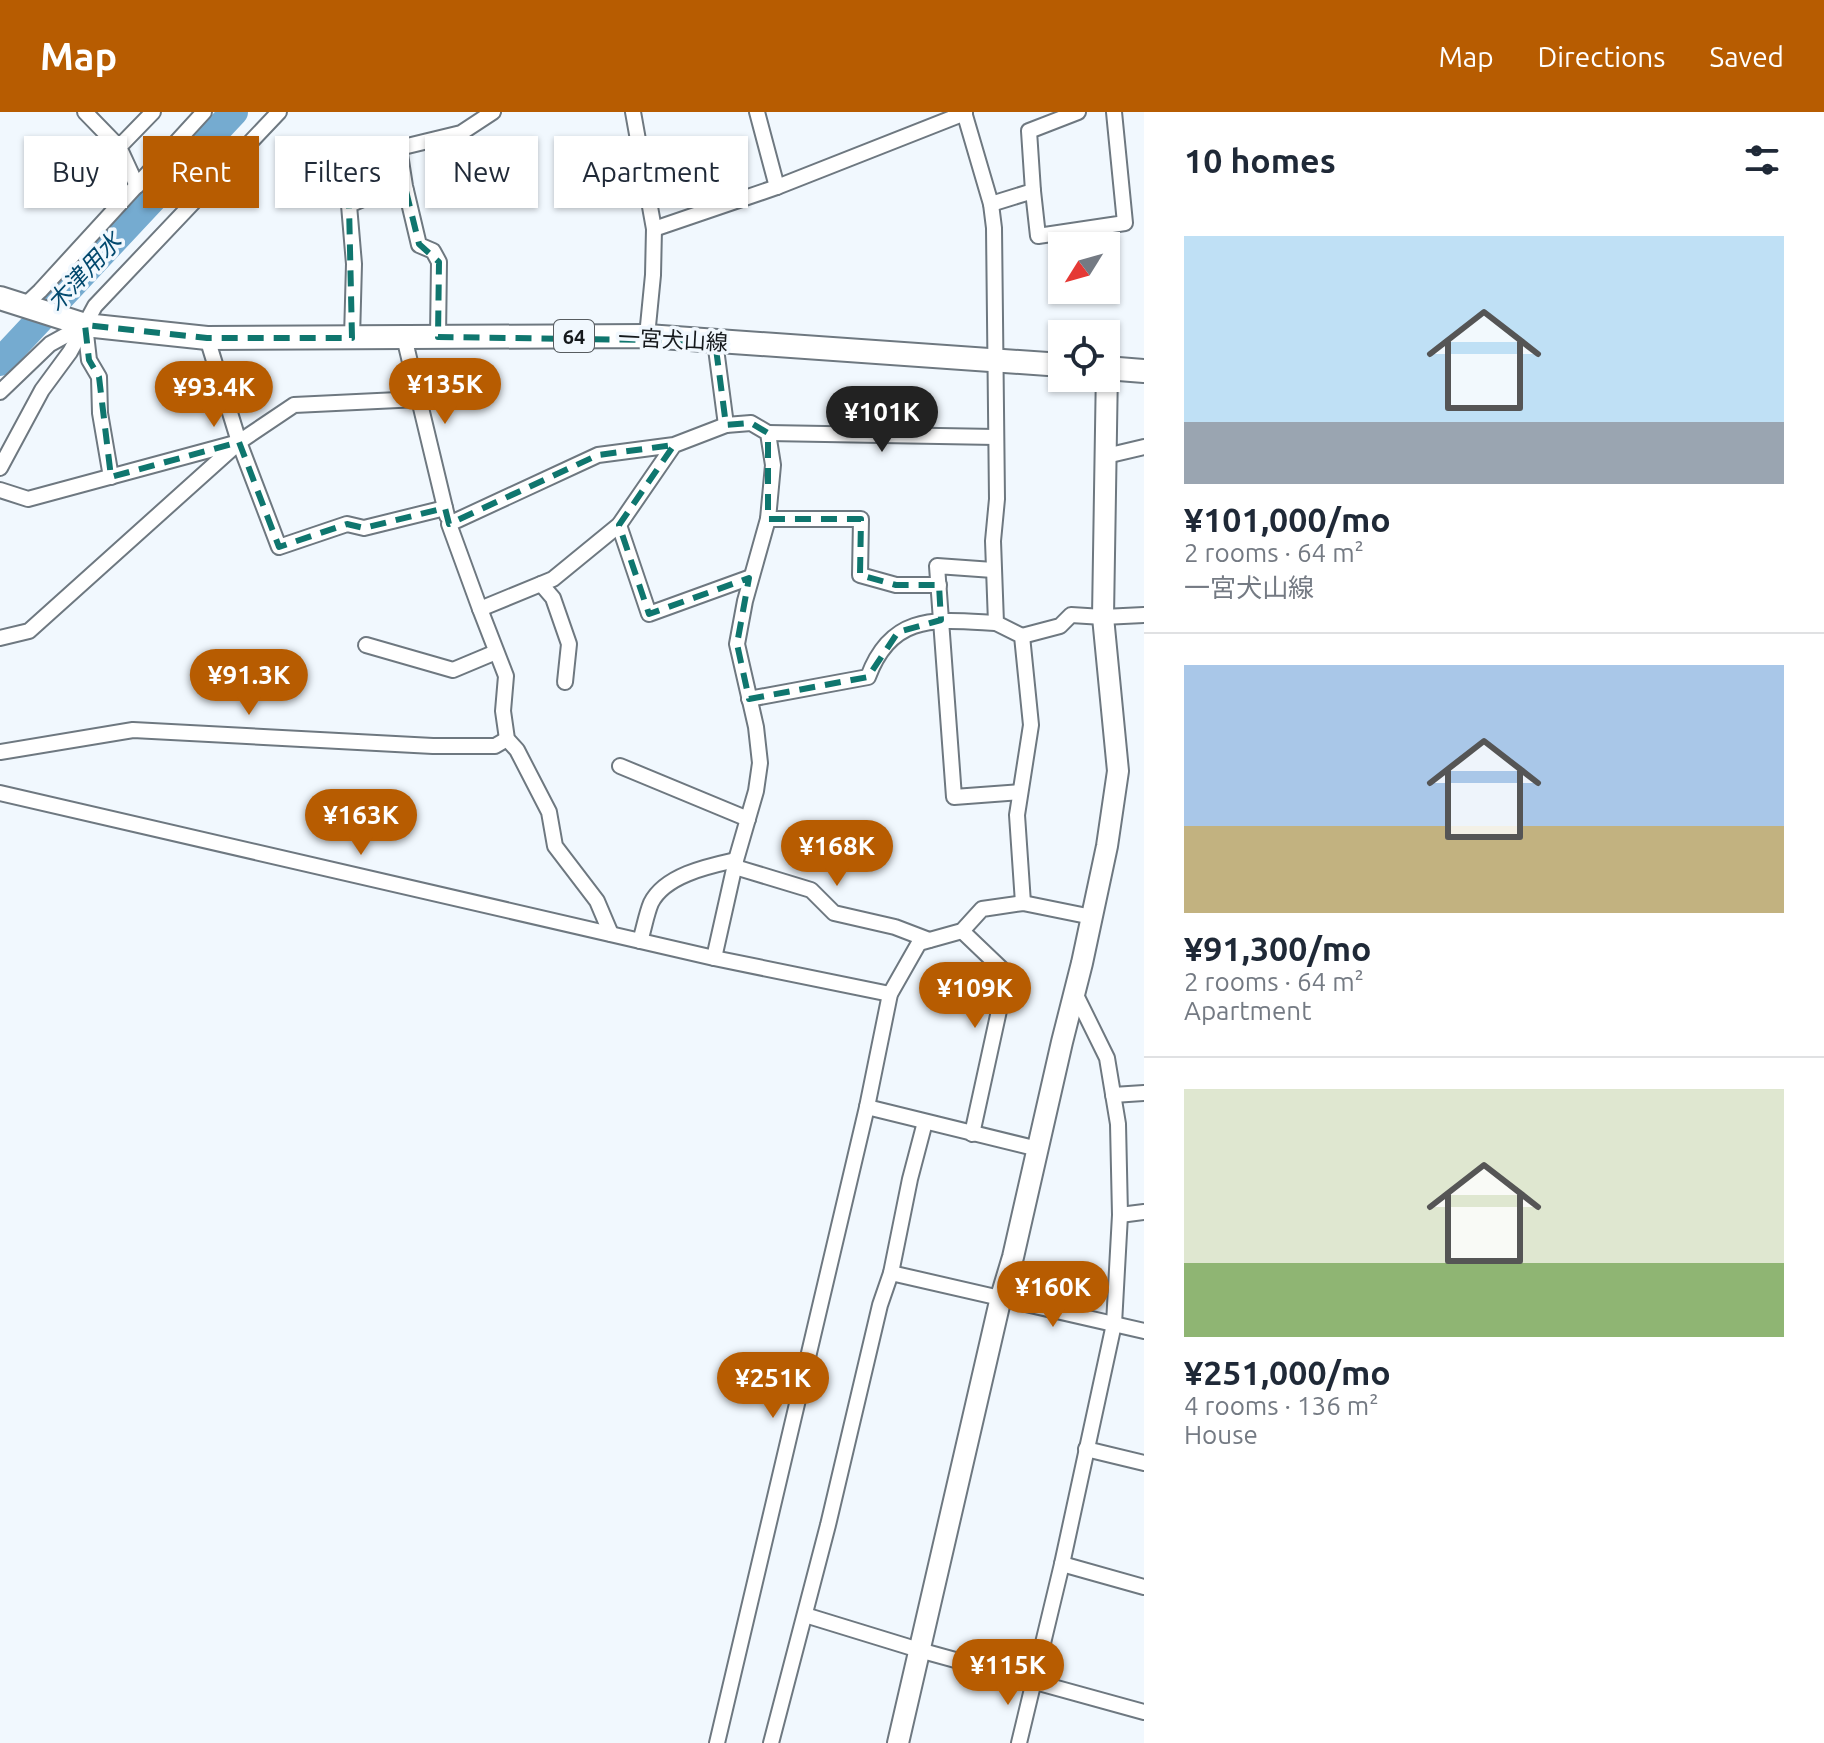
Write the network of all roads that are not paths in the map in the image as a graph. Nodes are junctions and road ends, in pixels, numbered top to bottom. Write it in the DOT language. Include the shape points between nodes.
graph roads {
  1 [pos="85,112"];
  2 [pos="153,112"];
  3 [pos="204,112"];
  4 [pos="279,112"];
  5 [pos="493,112"];
  6 [pos="633,112"];
  7 [pos="757,112"];
  8 [pos="964,112"];
  9 [pos="1078,112"];
  10 [pos="1114,112"];
  11 [pos="108,136"];
  12 [pos="127,139"];
  13 [pos="409,146"];
  14 [pos="127,164"];
  15 [pos="137,186"];
  16 [pos="777,187"];
  17 [pos="1033,191"];
  18 [pos="409,203"];
  19 [pos="991,204"];
  20 [pos="349,208"];
  21 [pos="654,229"];
  22 [pos="0,298"];
  23 [pos="24,306"];
  24 [pos="85,325"];
  25 [pos="647,336"];
  26 [pos="404,337"];
  27 [pos="438,337"];
  28 [pos="207,338"];
  29 [pos="352,338"];
  30 [pos="715,341"];
  31 [pos="994,361"];
  32 [pos="1048,364"];
  33 [pos="1120,369"];
  34 [pos="1144,371"];
  35 [pos="0,392"];
  36 [pos="1107,392"];
  37 [pos="419,399"];
  38 [pos="726,425"];
  39 [pos="768,433"];
  40 [pos="996,437"];
  41 [pos="239,442"];
  42 [pos="674,445"];
  43 [pos="1144,447"];
  44 [pos="1106,456"];
  45 [pos="0,468"];
  46 [pos="111,477"];
  47 [pos="0,490"];
  48 [pos="445,508"];
  49 [pos="768,519"];
  50 [pos="449,524"];
  51 [pos="619,525"];
  52 [pos="993,570"];
  53 [pos="751,577"];
  54 [pos="541,584"];
  55 [pos="939,585"];
  56 [pos="480,609"];
  57 [pos="1144,615"];
  58 [pos="1103,617"];
  59 [pos="941,620"];
  60 [pos="996,623"];
  61 [pos="1022,636"];
  62 [pos="0,638"];
  63 [pos="366,645"];
  64 [pos="496,652"];
  65 [pos="565,682"];
  66 [pos="749,699"];
  67 [pos="507,739"];
  68 [pos="0,752"];
  69 [pos="620,766"];
  70 [pos="1020,792"];
  71 [pos="0,793"];
  72 [pos="748,819"];
  73 [pos="735,864"];
  74 [pos="1023,903"];
  75 [pos="1092,917"];
  76 [pos="962,931"];
  77 [pos="611,934"];
  78 [pos="929,940"];
  79 [pos="640,941"];
  80 [pos="714,958"];
  81 [pos="1075,993"];
  82 [pos="890,994"];
  83 [pos="1144,1093"];
  84 [pos="1113,1095"];
  85 [pos="867,1107"];
  86 [pos="925,1122"];
  87 [pos="972,1134"];
  88 [pos="1038,1149"];
  89 [pos="1144,1212"];
  90 [pos="1120,1215"];
  91 [pos="891,1273"];
  92 [pos="1001,1297"];
  93 [pos="1114,1324"];
  94 [pos="1144,1331"];
  95 [pos="1086,1449"];
  96 [pos="1144,1463"];
  97 [pos="1062,1564"];
  98 [pos="1144,1587"];
  99 [pos="805,1615"];
  100 [pos="919,1650"];
  101 [pos="1034,1680"];
  102 [pos="1144,1712"];
  103 [pos="717,1743"];
  104 [pos="771,1743"];
  105 [pos="898,1743"];
  106 [pos="1019,1743"];
  1 -- 11 [label="street"];
  2 -- 12 [label="street"];
  3 -- 15 [label="street"];
  4 -- 24 [label="street" via="112,288"];
  5 -- 13 [label="street" via="461,133"];
  6 -- 21 [label="street"];
  7 -- 16 [label="street"];
  8 -- 16 [label="street"];
  8 -- 19 [label="street"];
  9 -- 17 [label="street" via="1029,131"];
  10 -- 17 [label="street" via="1125,223 1038,236"];
  14 -- 15 [label="street"];
  15 -- 23 [label="street"];
  16 -- 21 [label="street"];
  17 -- 19 [label="street"];
  18 -- 27 [label="street" via="419,245 438,257"];
  19 -- 31 [label="street"];
  20 -- 29 [label="street"];
  21 -- 25 [label="street"];
  22 -- 23 [label="main road, 一宮犬山線 / 64"];
  23 -- 24 [label="main road, 一宮犬山線 / 64"];
  24 -- 28 [label="main road, 一宮犬山線 / 64"];
  24 -- 35 [label="street" via="50,344"];
  24 -- 45 [label="street"];
  24 -- 46 [label="street" via="89,360 99,377"];
  25 -- 27 [label="main road, 一宮犬山線 / 64"];
  25 -- 30 [label="main road, 一宮犬山線 / 64"];
  26 -- 27 [label="main road, 一宮犬山線 / 64"];
  26 -- 29 [label="main road, 一宮犬山線 / 64"];
  26 -- 37 [label="street"];
  28 -- 29 [label="main road, 一宮犬山線 / 64"];
  28 -- 41 [label="street"];
  30 -- 31 [label="main road, 一宮犬山線 / 64"];
  30 -- 38 [label="street"];
  31 -- 32 [label="main road, 一宮犬山線 / 64"];
  31 -- 40 [label="street"];
  33 -- 34 [label="main road"];
  36 -- 44 [label="street"];
  37 -- 41 [label="street" via="294,405"];
  37 -- 48 [label="street"];
  38 -- 39 [label="street" via="751,423"];
  38 -- 42 [label="street"];
  39 -- 40 [label="street"];
  39 -- 49 [label="street" via="773,465"];
  40 -- 52 [label="street"];
  41 -- 46 [label="street"];
  41 -- 48 [label="street" via="279,547 347,524 364,528"];
  41 -- 62 [label="street" via="29,631"];
  42 -- 50 [label="street" via="598,455"];
  42 -- 51 [label="street"];
  43 -- 44 [label="street"];
  44 -- 58 [label="street"];
  46 -- 47 [label="street" via="28,499"];
  48 -- 50 [label="street"];
  49 -- 53 [label="street"];
  49 -- 55 [label="street" via="861,519 860,575 896,585"];
  50 -- 56 [label="street"];
  51 -- 53 [label="street" via="649,614"];
  51 -- 54 [label="street"];
  52 -- 55 [label="street" via="937,566"];
  52 -- 60 [label="street"];
  53 -- 66 [label="street" via="737,644"];
  54 -- 56 [label="street"];
  54 -- 65 [label="street" via="553,598 569,644"];
  55 -- 59 [label="street"];
  56 -- 64 [label="street"];
  57 -- 58 [label="street"];
  58 -- 61 [label="street" via="1071,615 1060,626"];
  58 -- 75 [label="street" via="1118,771"];
  59 -- 60 [label="street"];
  59 -- 66 [label="street" via="898,632 881,649 868,677"];
  59 -- 70 [label="street" via="954,797"];
  60 -- 61 [label="street"];
  61 -- 70 [label="street" via="1031,725"];
  63 -- 64 [label="street" via="453,670"];
  64 -- 67 [label="street" via="506,676"];
  66 -- 72 [label="street" via="760,763"];
  67 -- 68 [label="street" via="495,746 433,746 133,730"];
  67 -- 77 [label="street" via="549,812 555,846 597,901"];
  69 -- 72 [label="street"];
  70 -- 74 [label="street"];
  71 -- 77 [label="street"];
  72 -- 73 [label="street"];
  73 -- 78 [label="street" via="811,890 834,913"];
  73 -- 79 [label="street" via="701,868 658,894"];
  73 -- 80 [label="street"];
  74 -- 75 [label="street"];
  74 -- 76 [label="street" via="982,909"];
  75 -- 81 [label="street"];
  76 -- 78 [label="street"];
  76 -- 87 [label="street" via="1007,974"];
  77 -- 79 [label="street"];
  78 -- 82 [label="street" via="919,943"];
  79 -- 80 [label="street"];
  80 -- 82 [label="street"];
  81 -- 84 [label="street" via="1107,1058"];
  81 -- 88 [label="street"];
  82 -- 85 [label="street"];
  83 -- 84 [label="street"];
  84 -- 90 [label="street"];
  85 -- 86 [label="street"];
  85 -- 103 [label="street"];
  86 -- 87 [label="street"];
  86 -- 91 [label="street"];
  87 -- 88 [label="street"];
  88 -- 92 [label="street"];
  89 -- 90 [label="street"];
  90 -- 93 [label="street"];
  91 -- 92 [label="street"];
  91 -- 99 [label="street"];
  92 -- 93 [label="street"];
  92 -- 100 [label="street"];
  93 -- 94 [label="street"];
  93 -- 95 [label="street"];
  95 -- 96 [label="street"];
  95 -- 97 [label="street"];
  97 -- 98 [label="street"];
  97 -- 101 [label="street"];
  99 -- 100 [label="street"];
  99 -- 104 [label="street"];
  100 -- 101 [label="street"];
  100 -- 105 [label="street"];
  101 -- 102 [label="street"];
  101 -- 106 [label="street"];
}
